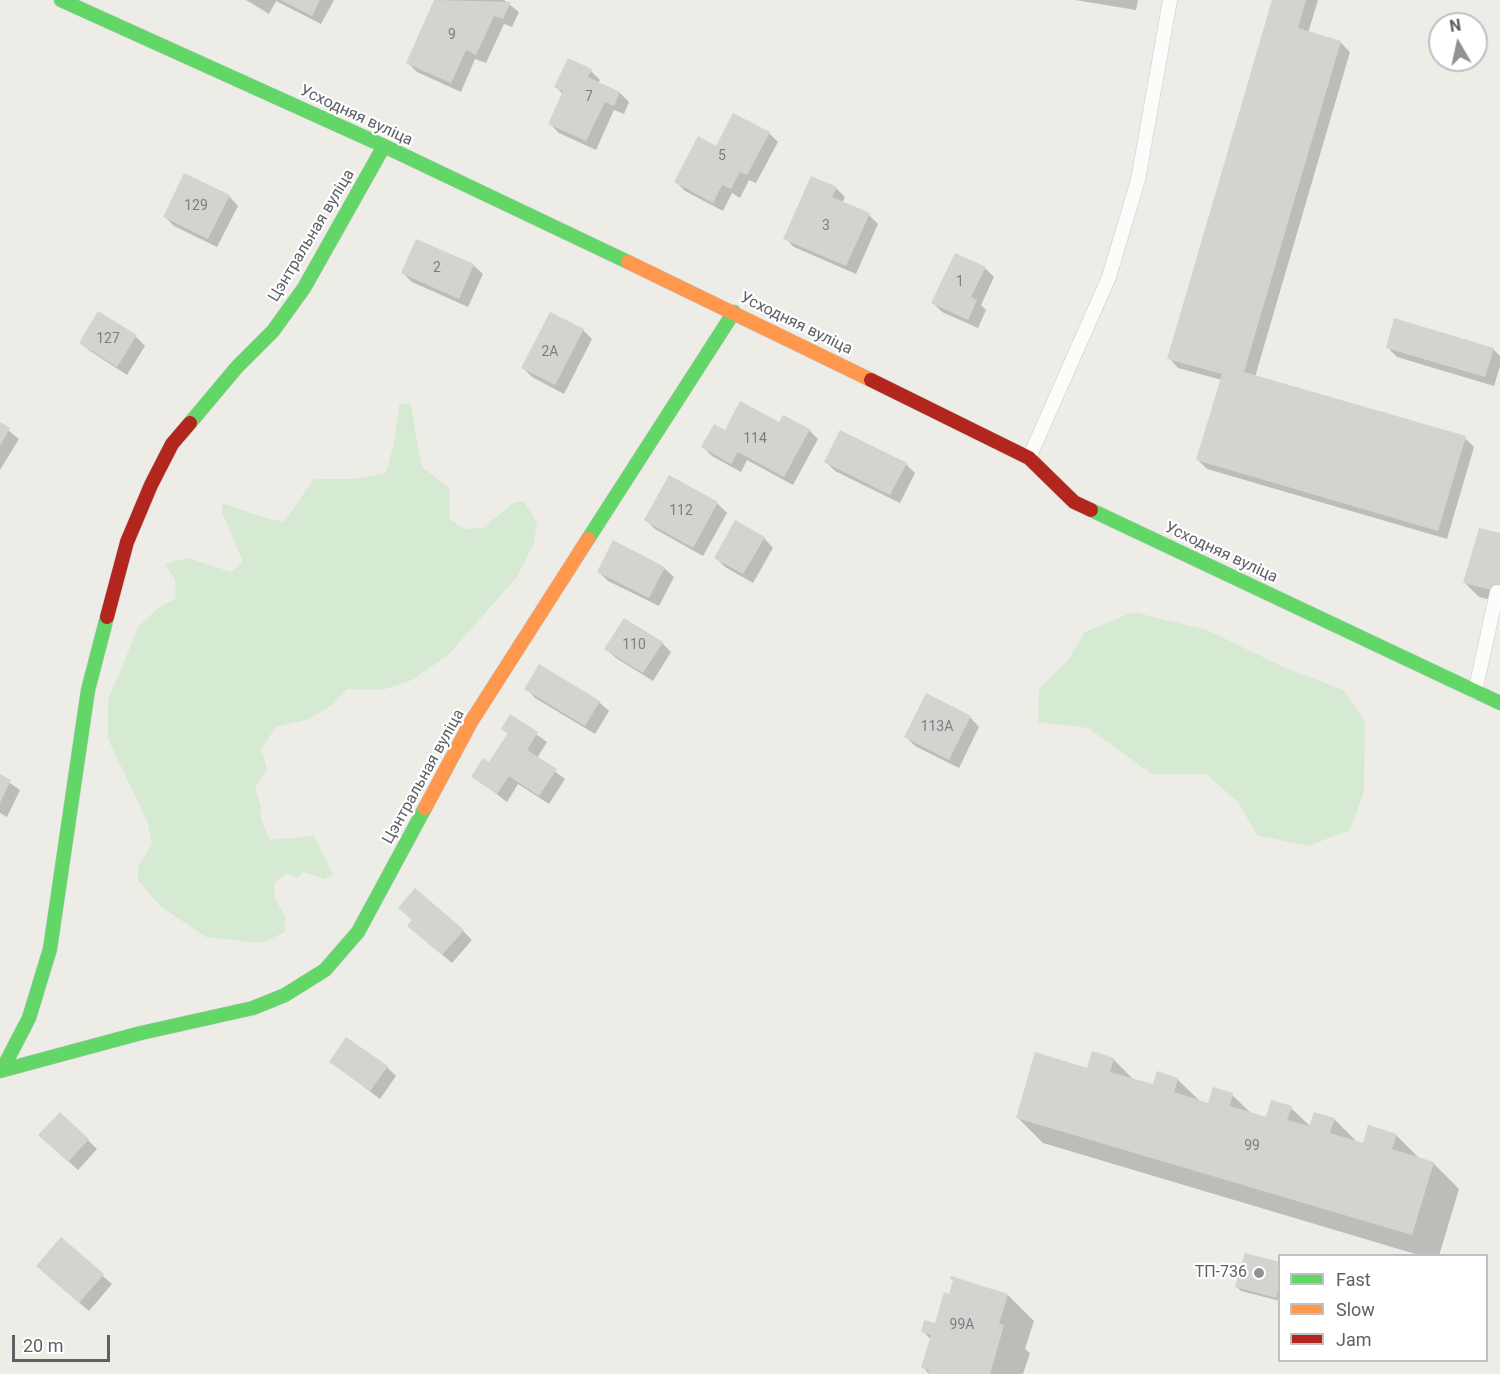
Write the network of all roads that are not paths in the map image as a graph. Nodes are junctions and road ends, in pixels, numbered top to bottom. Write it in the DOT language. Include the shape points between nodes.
graph roads {
  1 [pos="62,0"];
  2 [pos="1170,0"];
  3 [pos="384,146"];
  4 [pos="734,312"];
  5 [pos="1029,458"];
  6 [pos="1497,592"];
  7 [pos="1475,692"];
  8 [pos="1500,703"];
  9 [pos="1,1070"];
  1 -- 3 [label="street, Усходняя вуліца"];
  2 -- 5 [label="lane" via="1138,180 1109,277"];
  3 -- 4 [label="street, Усходняя вуліца"];
  3 -- 9 [label="street, Цэнтральная вуліца" via="304,288 273,331 172,444 131,533 88,690 50,949 29,1018"];
  4 -- 5 [label="street, Усходняя вуліца"];
  4 -- 9 [label="street, Цэнтральная вуліца" via="471,722 358,932 325,970 285,995 253,1008"];
  5 -- 7 [label="street, Усходняя вуліца" via="1074,502"];
  6 -- 7 [label="lane"];
  7 -- 8 [label="street, Усходняя вуліца"];
}
